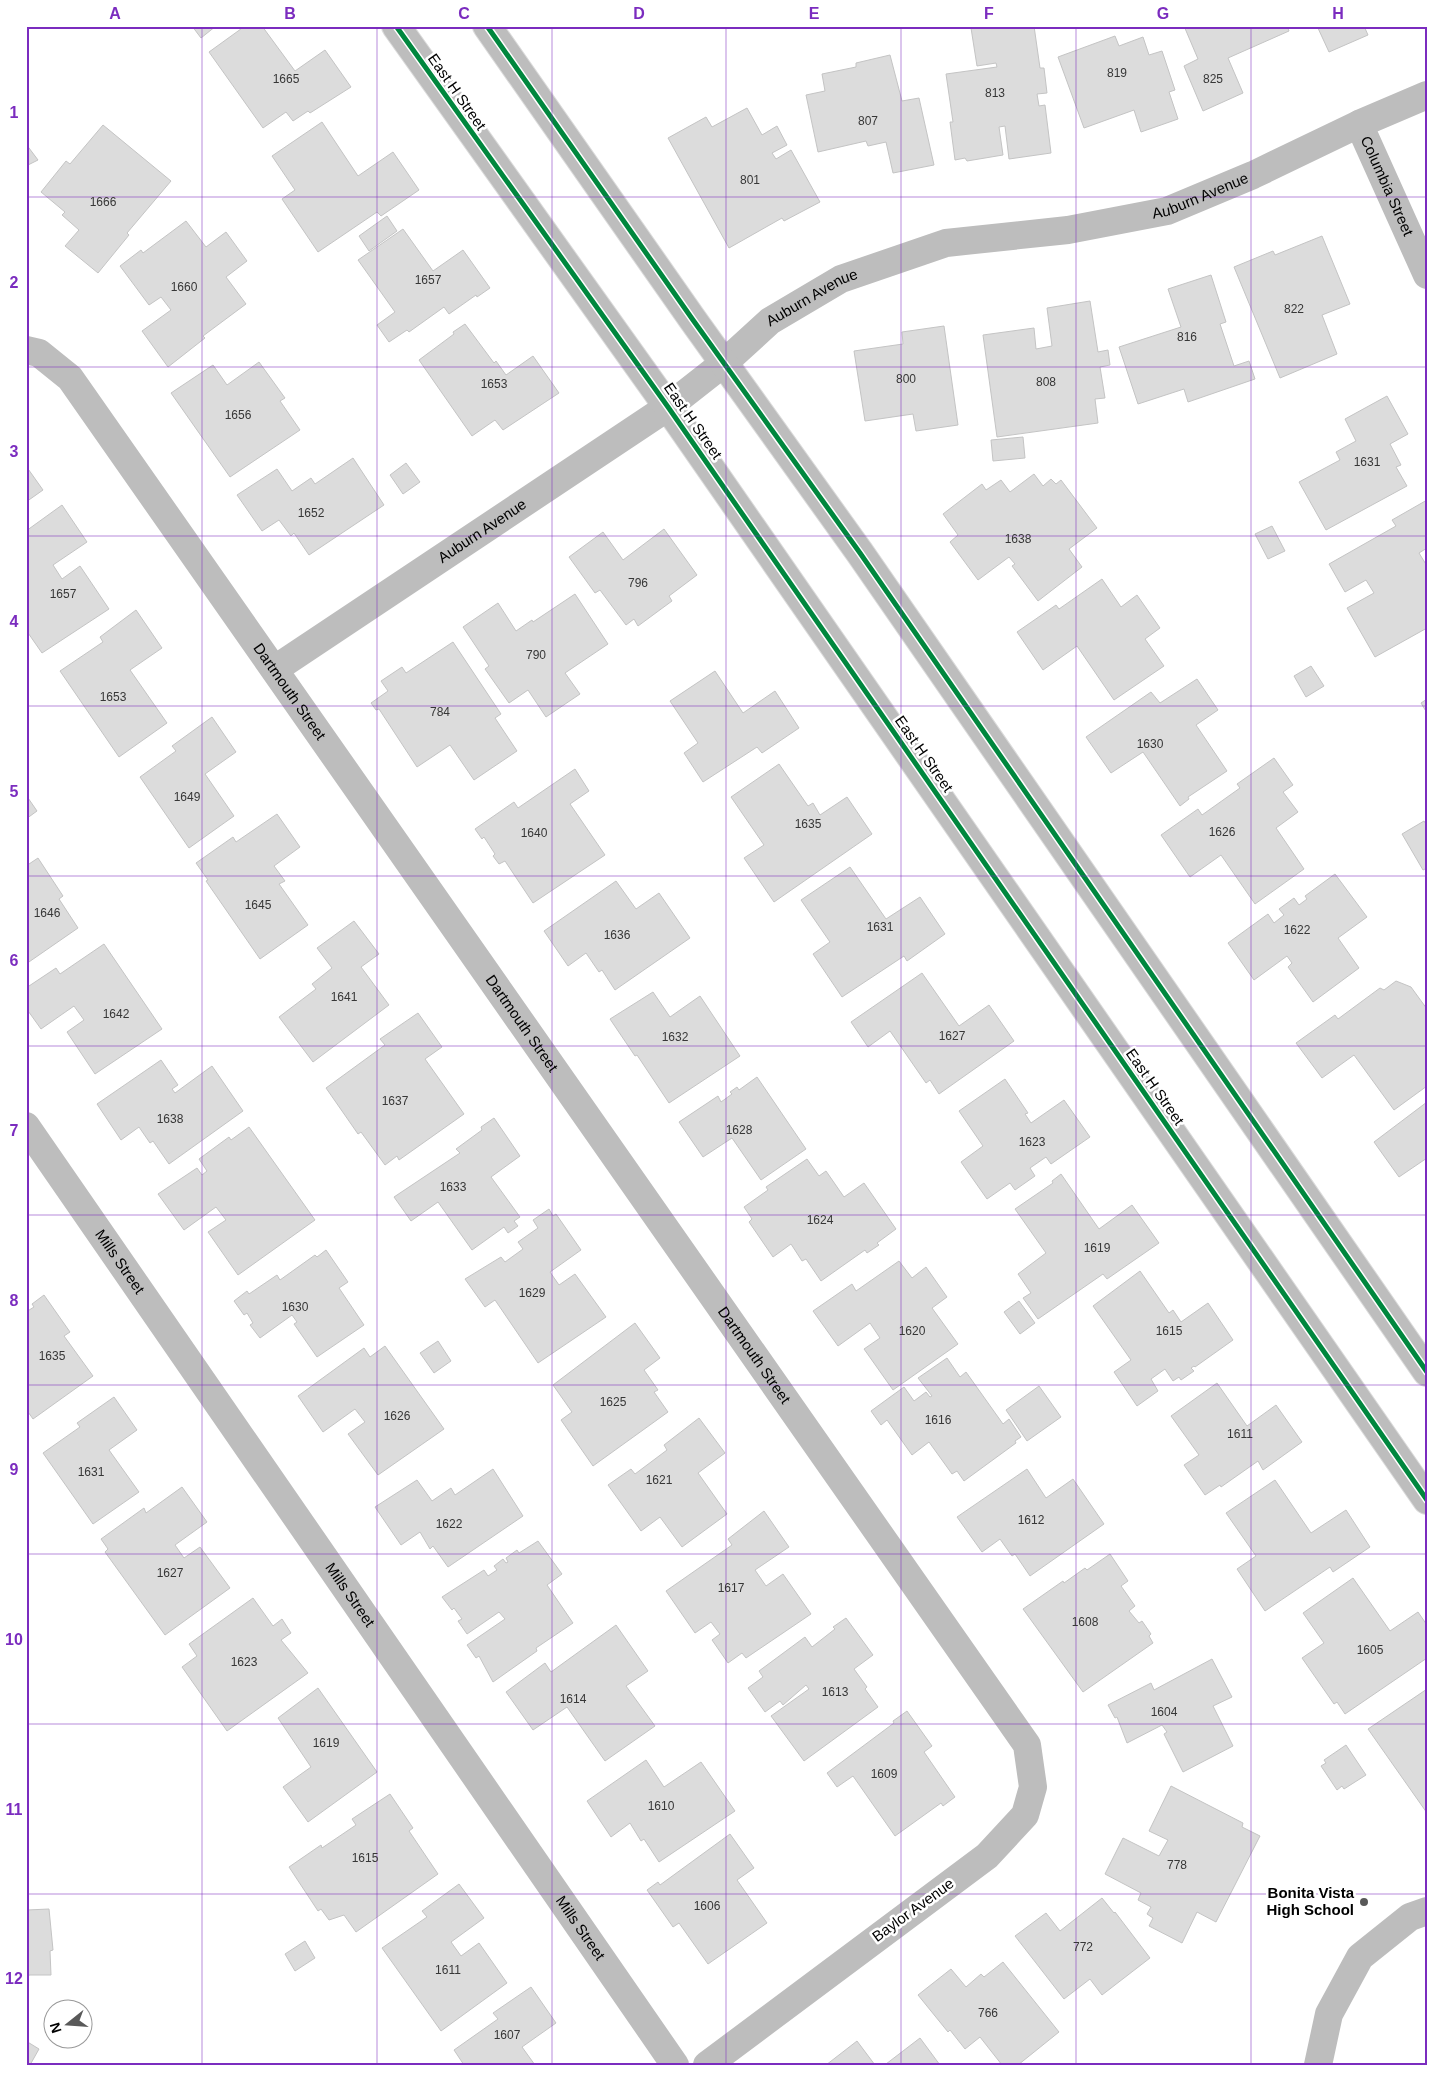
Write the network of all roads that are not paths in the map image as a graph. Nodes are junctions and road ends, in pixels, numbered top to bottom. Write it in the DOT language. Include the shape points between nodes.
graph roads {
  1 [pos="396,26"];
  2 [pos="487,26"];
  3 [pos="1427,95"];
  4 [pos="1359,124"];
  5 [pos="1427,275"];
  6 [pos="26,350"];
  7 [pos="724,363"];
  8 [pos="668,407"];
  9 [pos="275,669"];
  10 [pos="26,1126"];
  11 [pos="1422,1354"];
  12 [pos="1427,1500"];
  13 [pos="1005,1712"];
  14 [pos="1427,1911"];
  15 [pos="675,2065"];
  16 [pos="707,2065"];
  17 [pos="1318,2065"];
  1 -- 8 [label="street, East H Street"];
  2 -- 7 [label="street"];
  3 -- 4 [label="street, Auburn Avenue"];
  4 -- 5 [label="street, Columbia Street"];
  4 -- 7 [label="street, Auburn Avenue" via="1253,175 1167,211 1068,230 946,243 841,279 770,321"];
  6 -- 9 [label="street, Dartmouth Street" via="39,353 70,378"];
  7 -- 8 [label="street, Auburn Avenue"];
  7 -- 11 [label="street"];
  8 -- 9 [label="street, Auburn Avenue"];
  8 -- 12 [label="street, East H Street"];
  9 -- 13 [label="street, Dartmouth Street"];
  10 -- 15 [label="street, Mills Street"];
  13 -- 16 [label="street, Baylor Avenue" via="1027,1745 1033,1787 1024,1815 988,1856"];
  14 -- 17 [label="street" via="1410,1917 1360,1957 1329,2014"];
}
